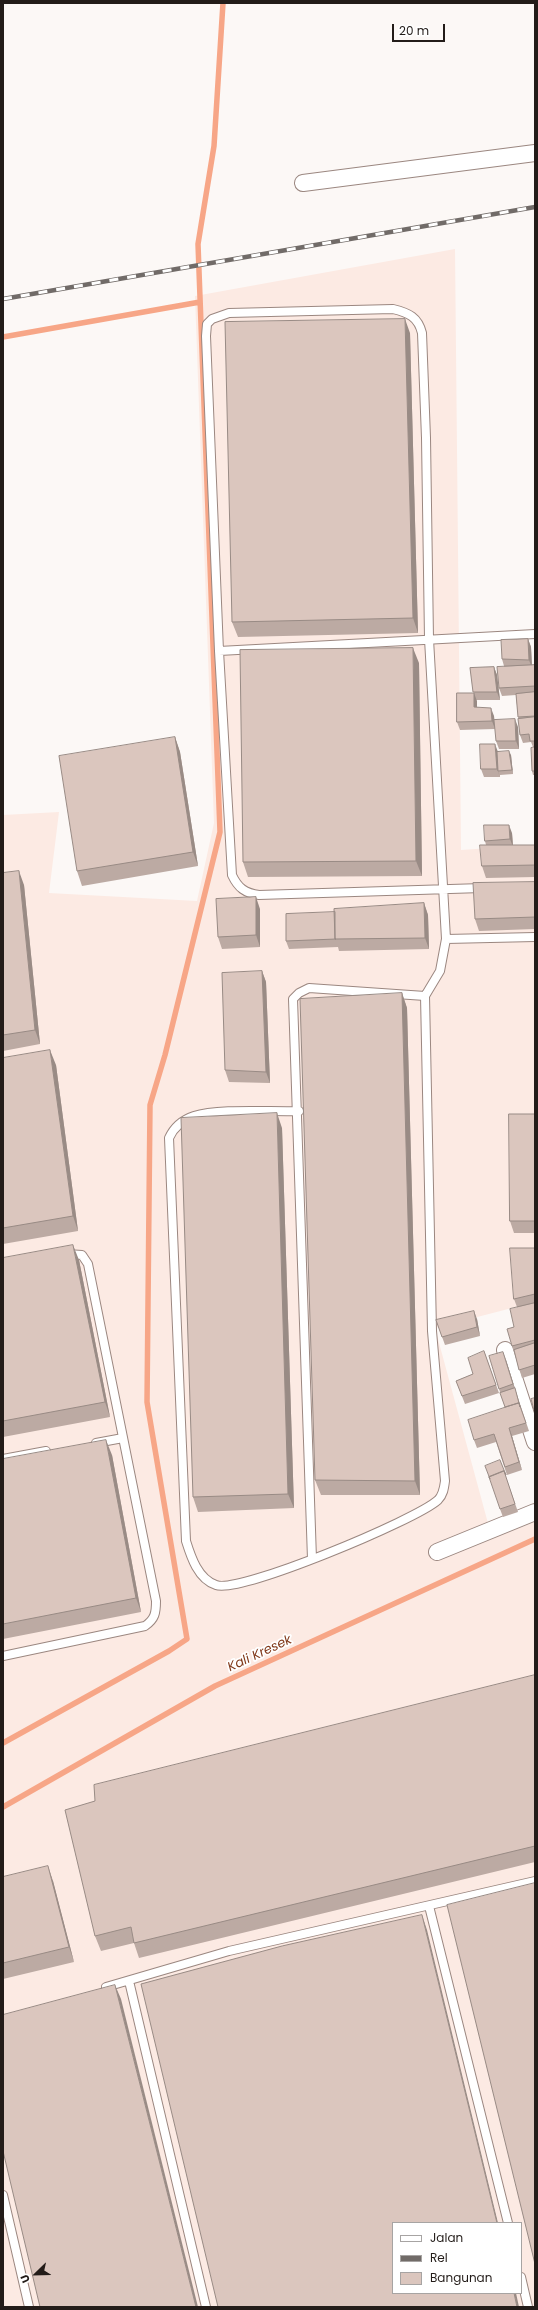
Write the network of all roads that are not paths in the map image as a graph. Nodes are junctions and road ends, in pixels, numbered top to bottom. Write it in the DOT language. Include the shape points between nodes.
graph roads {
  1 [pos="535,152"];
  2 [pos="303,183"];
  3 [pos="535,634"];
  4 [pos="429,638"];
  5 [pos="219,651"];
  6 [pos="489,887"];
  7 [pos="442,888"];
  8 [pos="535,937"];
  9 [pos="446,939"];
  10 [pos="425,996"];
  11 [pos="299,1111"];
  12 [pos="55,1256"];
  13 [pos="505,1350"];
  14 [pos="123,1438"];
  15 [pos="535,1442"];
  16 [pos="85,1445"];
  17 [pos="55,1450"];
  18 [pos="3,1458"];
  19 [pos="535,1512"];
  20 [pos="437,1552"];
  21 [pos="312,1559"];
  22 [pos="3,1656"];
  23 [pos="535,1882"];
  24 [pos="429,1906"];
  25 [pos="129,1981"];
  26 [pos="99,1989"];
  27 [pos="3,2195"];
  28 [pos="508,2222"];
  29 [pos="522,2281"];
  30 [pos="29,2307"];
  31 [pos="206,2307"];
  32 [pos="528,2307"];
  1 -- 2 [label="street"];
  3 -- 4 [label="lane"];
  4 -- 5 [label="lane"];
  4 -- 5 [label="lane" via="426,438 422,333 417,320 405,312 394,309 229,313 212,319 207,324 206,336"];
  4 -- 7 [label="lane"];
  5 -- 7 [label="lane" via="232,875 239,887 259,896"];
  6 -- 7 [label="lane"];
  7 -- 9 [label="lane"];
  8 -- 9 [label="lane"];
  9 -- 10 [label="lane" via="440,972"];
  10 -- 11 [label="lane" via="309,988 299,992 293,999 292,1007"];
  10 -- 21 [label="lane" via="432,1331 444,1460 444,1491 438,1500 405,1521"];
  11 -- 21 [label="lane"];
  11 -- 21 [label="lane" via="212,1113 193,1116 172,1129 169,1138 186,1541 192,1561 204,1577 216,1585 233,1586"];
  12 -- 14 [label="lane" via="70,1253 82,1255 88,1264"];
  13 -- 15 [label="street"];
  14 -- 16 [label="lane"];
  14 -- 22 [label="lane" via="156,1601 155,1618 146,1626"];
  17 -- 18 [label="lane"];
  19 -- 20 [label="street"];
  23 -- 24 [label="lane"];
  24 -- 25 [label="lane" via="229,1951"];
  24 -- 28 [label="lane"];
  25 -- 26 [label="lane"];
  25 -- 31 [label="lane"];
  27 -- 30 [label="lane"];
  29 -- 32 [label="lane"];
}
